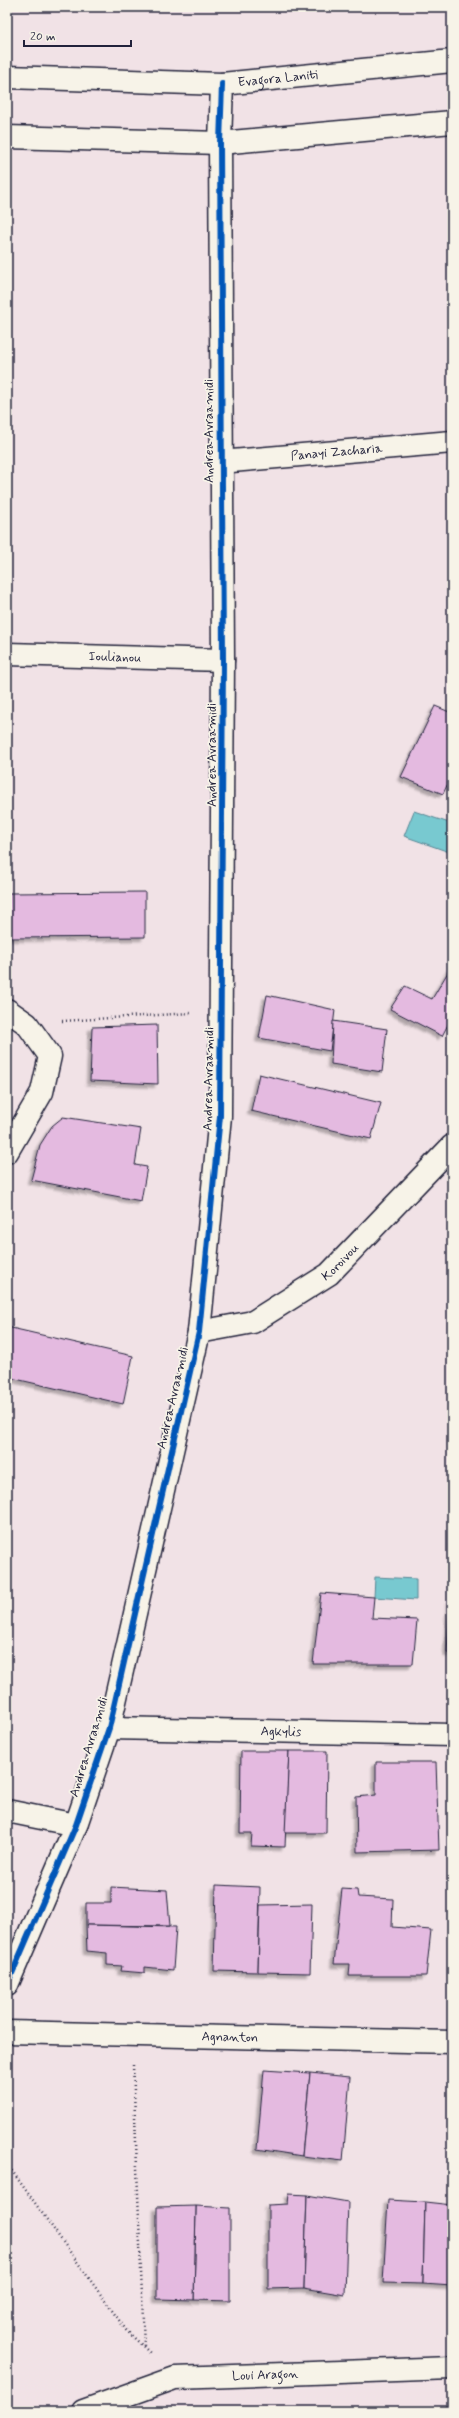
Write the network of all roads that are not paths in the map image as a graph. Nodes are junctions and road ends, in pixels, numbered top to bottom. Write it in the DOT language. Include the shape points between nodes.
graph roads {
  1 [pos="452,61"];
  2 [pos="7,76"];
  3 [pos="222,84"];
  4 [pos="452,122"];
  5 [pos="7,137"];
  6 [pos="220,143"];
  7 [pos="452,442"];
  8 [pos="220,462"];
  9 [pos="7,654"];
  10 [pos="223,660"];
  11 [pos="7,1010"];
  12 [pos="452,1146"];
  13 [pos="7,1152"];
  14 [pos="199,1332"];
  15 [pos="109,1728"];
  16 [pos="452,1735"];
  17 [pos="7,1811"];
  18 [pos="76,1825"];
  19 [pos="7,1985"];
  20 [pos="7,2032"];
  21 [pos="452,2042"];
  22 [pos="452,2368"];
  23 [pos="83,2411"];
  1 -- 3 [label="street, Evagora Laniti"];
  2 -- 3 [label="street, Evagora Laniti"];
  3 -- 6 [label="street, Andrea Avraamidi"];
  4 -- 6 [label="street"];
  5 -- 6 [label="street"];
  6 -- 8 [label="street, Andrea Avraamidi"];
  7 -- 8 [label="street, Panayi Zacharia"];
  8 -- 10 [label="street, Andrea Avraamidi"];
  9 -- 10 [label="street, Ioulianou"];
  10 -- 14 [label="street, Andrea Avraamidi" via="220,1116"];
  11 -- 13 [label="street" via="28,1024 50,1056 42,1092"];
  12 -- 14 [label="street, Koroivou" via="329,1274 253,1322"];
  14 -- 15 [label="street, Andrea Avraamidi"];
  15 -- 16 [label="street, Agkylis"];
  15 -- 18 [label="street, Andrea Avraamidi"];
  17 -- 18 [label="street"];
  18 -- 19 [label="street, Andrea Avraamidi"];
  20 -- 21 [label="street, Agnanton"];
  22 -- 23 [label="street, Loui Aragon" via="175,2378"];
}
